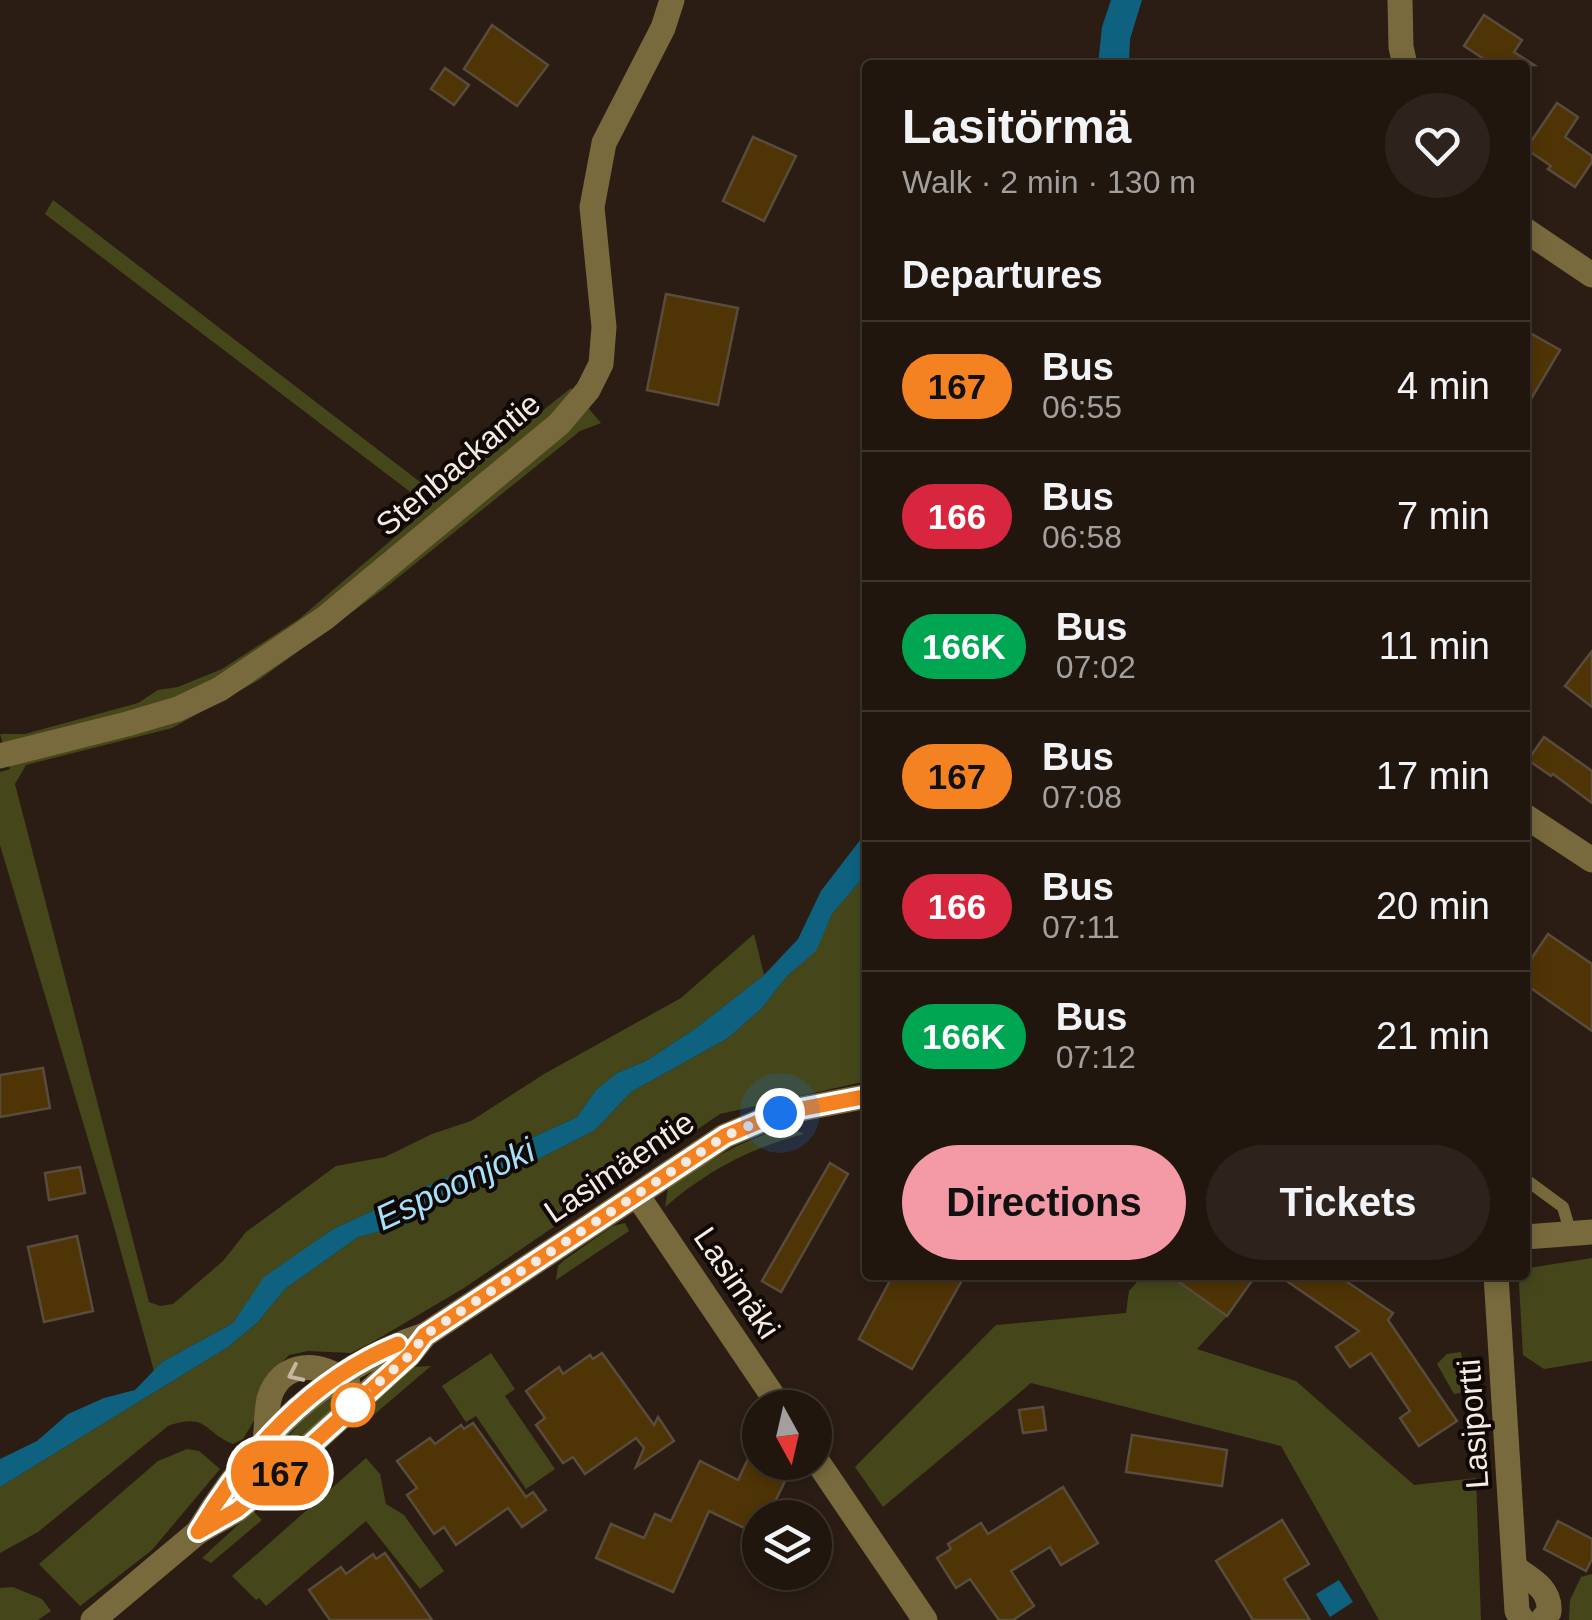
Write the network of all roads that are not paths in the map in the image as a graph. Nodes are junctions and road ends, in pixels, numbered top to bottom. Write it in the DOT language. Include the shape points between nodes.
graph roads {
  1 [pos="672,0"];
  2 [pos="1400,0"];
  3 [pos="1405,60"];
  4 [pos="1530,233"];
  5 [pos="1592,275"];
  6 [pos="0,756"];
  7 [pos="1530,819"];
  8 [pos="1592,860"];
  9 [pos="862,1097"];
  10 [pos="1530,1183"];
  11 [pos="637,1195"];
  12 [pos="1581,1233"];
  13 [pos="1530,1237"];
  14 [pos="1496,1280"];
  15 [pos="425,1335"];
  16 [pos="340,1377"];
  17 [pos="769,1390"];
  18 [pos="355,1402"];
  19 [pos="830,1480"];
  20 [pos="198,1532"];
  21 [pos="1515,1568"];
  22 [pos="107,1616"];
  23 [pos="925,1620"];
  24 [pos="1522,1620"];
  25 [pos="1542,1620"];
  1 -- 6 [label="street, Stenbackantie" via="604,143 592,207 604,327 601,364 559,424 325,618 220,689 127,724"];
  2 -- 3 [label="street"];
  4 -- 5 [label="street"];
  7 -- 8 [label="street"];
  9 -- 11 [label="street, Lasimäentie" via="780,1113 725,1136"];
  10 -- 12 [label="lane" via="1563,1207"];
  11 -- 15 [label="street, Lasimäentie"];
  11 -- 17 [label="street, Lasimäki"];
  12 -- 13 [label="street"];
  14 -- 21 [label="street, Lasiportti"];
  15 -- 16 [label="street, Lasimäentie" via="378,1352"];
  15 -- 18 [label="street, Lasimäentie"];
  16 -- 18 [label="street"];
  16 -- 20 [label="street, Lasimäentie, one-way" via="316,1366 285,1376 270,1399 265,1441"];
  18 -- 20 [label="street, Lasimäentie" via="237,1510"];
  19 -- 23 [label="street"];
  20 -- 22 [label="street, Lasimäentie"];
  21 -- 24 [label="street, Lasiportti"];
  21 -- 25 [label="street" via="1548,1596"];
}
